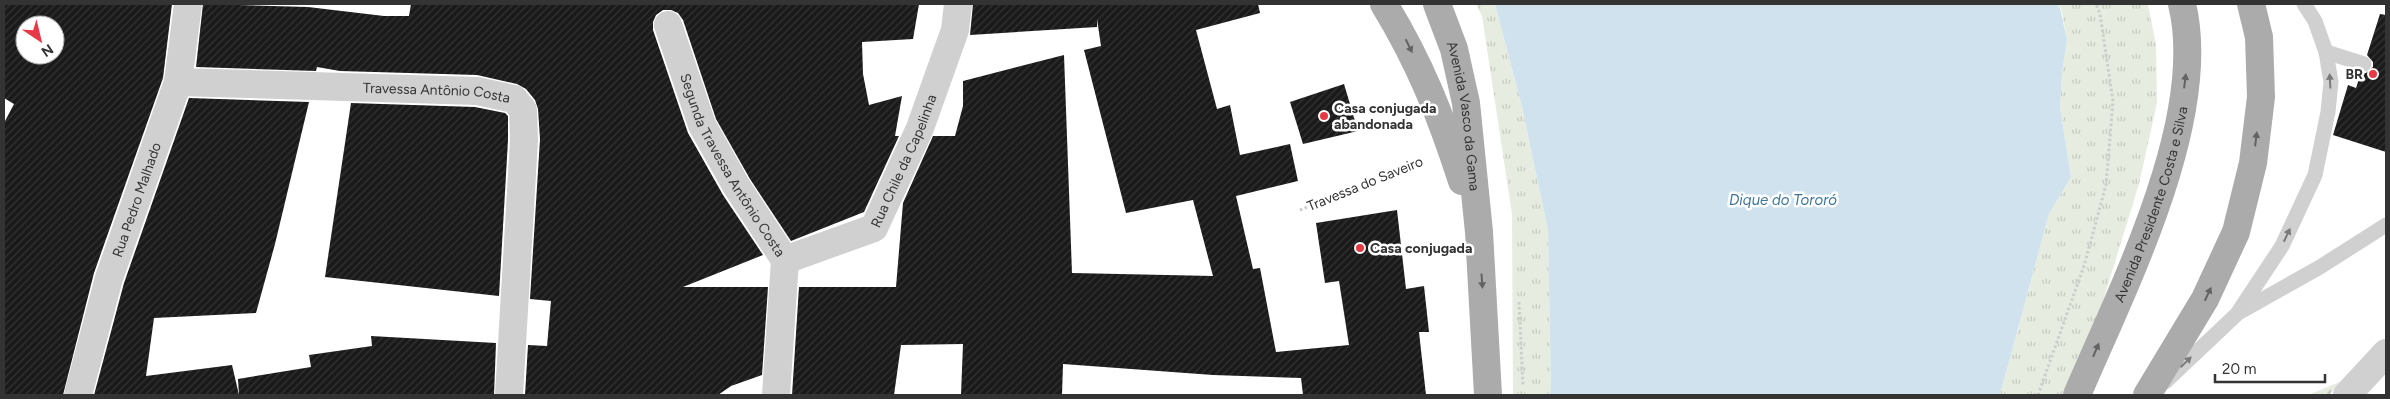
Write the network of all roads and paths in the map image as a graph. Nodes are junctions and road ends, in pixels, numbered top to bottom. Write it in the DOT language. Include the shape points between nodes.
graph roads {
  1 [pos="188,4"];
  2 [pos="958,4"];
  3 [pos="1384,4"];
  4 [pos="1437,4"];
  5 [pos="2096,4"];
  6 [pos="2182,4"];
  7 [pos="2251,4"];
  8 [pos="2304,4"];
  9 [pos="668,25"];
  10 [pos="2326,52"];
  11 [pos="2364,64"];
  12 [pos="178,82"];
  13 [pos="1430,158"];
  14 [pos="1300,210"];
  15 [pos="2386,225"];
  16 [pos="1479,232"];
  17 [pos="785,260"];
  18 [pos="2237,314"];
  19 [pos="2386,353"];
  20 [pos="78,395"];
  21 [pos="509,395"];
  22 [pos="775,395"];
  23 [pos="1488,395"];
  24 [pos="2038,395"];
  25 [pos="2077,395"];
  26 [pos="2146,395"];
  27 [pos="2151,395"];
  28 [pos="2347,395"];
  1 -- 12 [label="street, Rua Pedro Malhado"];
  2 -- 17 [label="street, Rua Chile da Capelinha" via="955,30 920,128 874,228"];
  3 -- 16 [label="main road, Avenida Vasco da Gama, one-way" via="1406,39 1437,104"];
  4 -- 16 [label="main road, Avenida Vasco da Gama" via="1454,49 1466,103"];
  5 -- 24 [label="path" via="2113,101 2106,186 2084,266"];
  25 -- 6 [label="main road, Avenida Presidente Costa e Silva, one-way" via="2139,251 2164,182 2186,78 2186,21"];
  26 -- 7 [label="main road, one-way" via="2205,300 2236,232 2253,163 2261,97 2259,37"];
  8 -- 10 [label="lane" via="2315,21"];
  9 -- 17 [label="street, Segunda Travessa Antônio Costa" via="702,125 737,187"];
  10 -- 11 [label="lane"];
  18 -- 10 [label="lane, one-way" via="2282,246 2315,175 2331,82"];
  12 -- 20 [label="street, Rua Pedro Malhado" via="109,278"];
  12 -- 21 [label="street, Travessa Antônio Costa" via="477,91 514,99 523,110 524,140"];
  13 -- 14 [label="path, Travessa do Saveiro"];
  15 -- 18 [label="lane"];
  16 -- 23 [label="main road, Avenida Vasco da Gama, one-way"];
  17 -- 22 [label="street, Segunda Travessa Antônio Costa"];
  27 -- 18 [label="lane, one-way"];
  19 -- 28 [label="street"];
}
